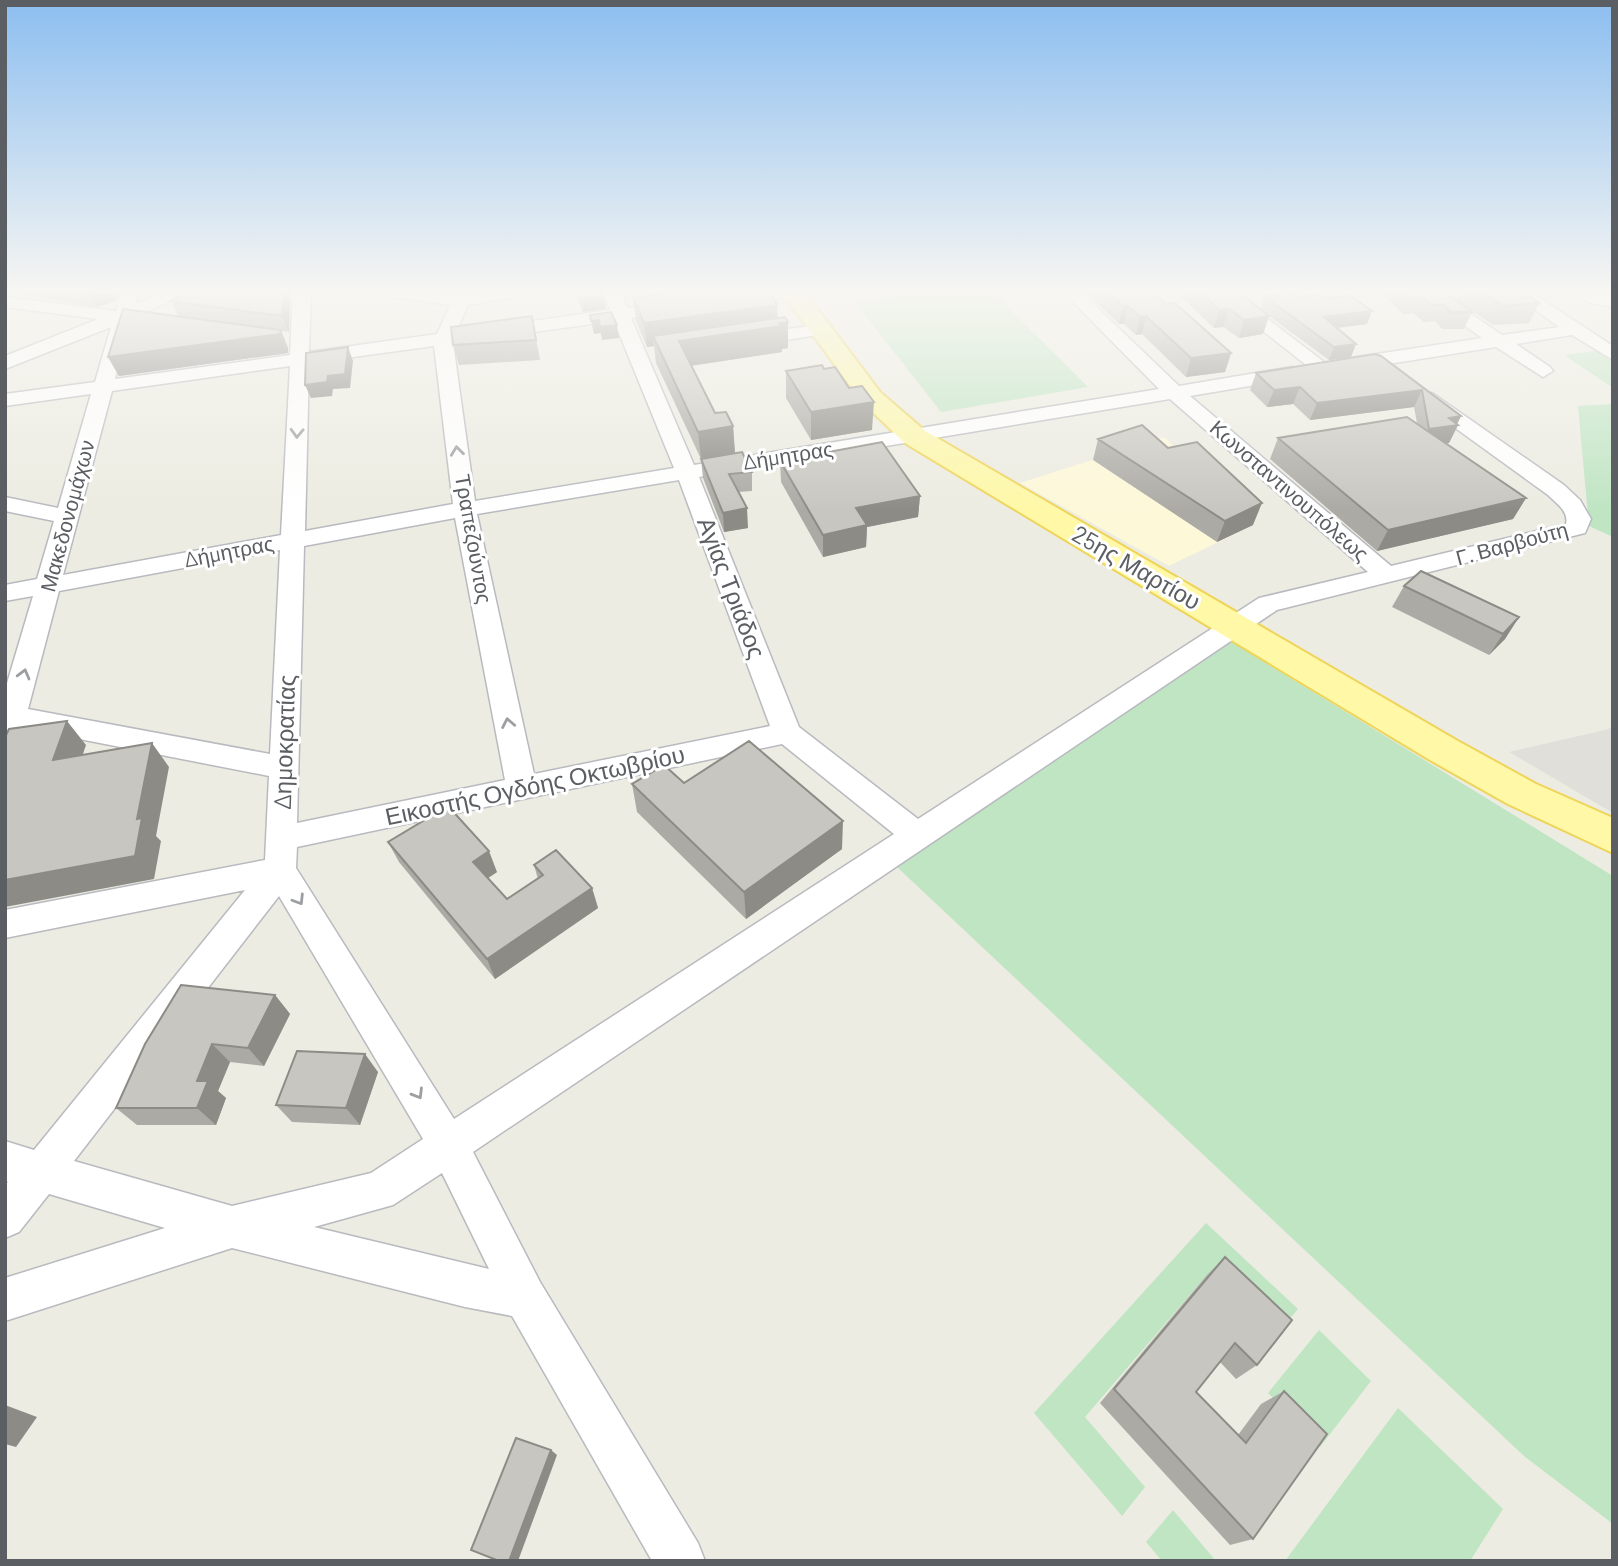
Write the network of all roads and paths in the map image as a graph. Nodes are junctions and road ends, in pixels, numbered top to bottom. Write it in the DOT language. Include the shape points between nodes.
graph roads {
  1 [pos="110,364"];
  2 [pos="213,364"];
  3 [pos="295,364"];
  4 [pos="446,364"];
  5 [pos="649,364"];
  6 [pos="845,364"];
  7 [pos="1145,364"];
  8 [pos="1317,364"];
  9 [pos="1351,364"];
  10 [pos="1378,364"];
  11 [pos="1532,364"];
  12 [pos="1322,368"];
  13 [pos="1543,372"];
  14 [pos="104,387"];
  15 [pos="1175,393"];
  16 [pos="5,400"];
  17 [pos="915,437"];
  18 [pos="686,471"];
  19 [pos="5,504"];
  20 [pos="465,509"];
  21 [pos="68,517"];
  22 [pos="293,540"];
  23 [pos="1386,575"];
  24 [pos="49,586"];
  25 [pos="5,593"];
  26 [pos="1232,624"];
  27 [pos="9,728"];
  28 [pos="787,733"];
  29 [pos="284,768"];
  30 [pos="522,789"];
  31 [pos="1522,794"];
  32 [pos="917,835"];
  33 [pos="1613,837"];
  34 [pos="281,854"];
  35 [pos="1613,858"];
  36 [pos="5,924"];
  37 [pos="449,1146"];
  38 [pos="24,1166"];
  39 [pos="5,1218"];
  40 [pos="232,1227"];
  41 [pos="524,1297"];
  42 [pos="5,1300"];
  43 [pos="680,1561"];
  1 -- 14 [label="street, Μακεδονομάχων"];
  2 -- 14 [label="street"];
  3 -- 22 [label="street, Δημοκρατίας, one-way"];
  20 -- 4 [label="street, Τραπεζούντος, one-way"];
  5 -- 18 [label="street, Αγίας Τριάδος"];
  6 -- 17 [label="main road, 25ης Μαρτίου" via="871,397"];
  7 -- 15 [label="street, Κωνσταντινουπόλεως"];
  8 -- 12 [label="street"];
  9 -- 12 [label="street, Δήμητρας"];
  10 -- 23 [label="street, Γ. Βαρβούτη" via="1556,490 1579,519 1577,528 1563,534"];
  11 -- 13 [label="street"];
  12 -- 15 [label="street, Δήμητρας"];
  14 -- 16 [label="street"];
  14 -- 21 [label="street, Μακεδονομάχων"];
  15 -- 17 [label="street, Δήμητρας"];
  15 -- 23 [label="street, Κωνσταντινουπόλεως"];
  17 -- 18 [label="street, Δήμητρας"];
  17 -- 26 [label="main road, 25ης Μαρτίου"];
  18 -- 20 [label="street, Δήμητρας"];
  18 -- 28 [label="street, Αγίας Τριάδος"];
  19 -- 21 [label="street"];
  20 -- 22 [label="street, Δήμητρας"];
  30 -- 20 [label="street, Τραπεζούντος, one-way"];
  21 -- 24 [label="street, Μακεδονομάχων"];
  22 -- 24 [label="street, Δήμητρας"];
  22 -- 29 [label="street, Δημοκρατίας"];
  23 -- 26 [label="street, Γ. Βαρβούτη" via="1268,604"];
  24 -- 25 [label="street, Δήμητρας"];
  27 -- 24 [label="street, Μακεδονομάχων, one-way"];
  26 -- 31 [label="main road, 25ης Μαρτίου"];
  26 -- 32 [label="street, Γ. Βαρβούτη"];
  27 -- 29 [label="street"];
  28 -- 30 [label="street, Εικοστής Ογδόης Οκτωβρίου"];
  28 -- 32 [label="street"];
  29 -- 34 [label="street, Δημοκρατίας"];
  30 -- 34 [label="street, Εικοστής Ογδόης Οκτωβρίου"];
  31 -- 33 [label="main road"];
  31 -- 35 [label="main road" via="1570,833"];
  32 -- 37 [label="street, Γ. Βαρβούτη"];
  34 -- 36 [label="street, Εικοστής Ογδόης Οκτωβρίου"];
  34 -- 37 [label="street, one-way"];
  34 -- 38 [label="street"];
  37 -- 40 [label="street, Γ. Βαρβούτη" via="379,1191"];
  37 -- 41 [label="street"];
  38 -- 39 [label="street"];
  38 -- 40 [label="street"];
  40 -- 41 [label="street"];
  40 -- 42 [label="street, Γ. Βαρβούτη"];
  41 -- 43 [label="street"];
}
